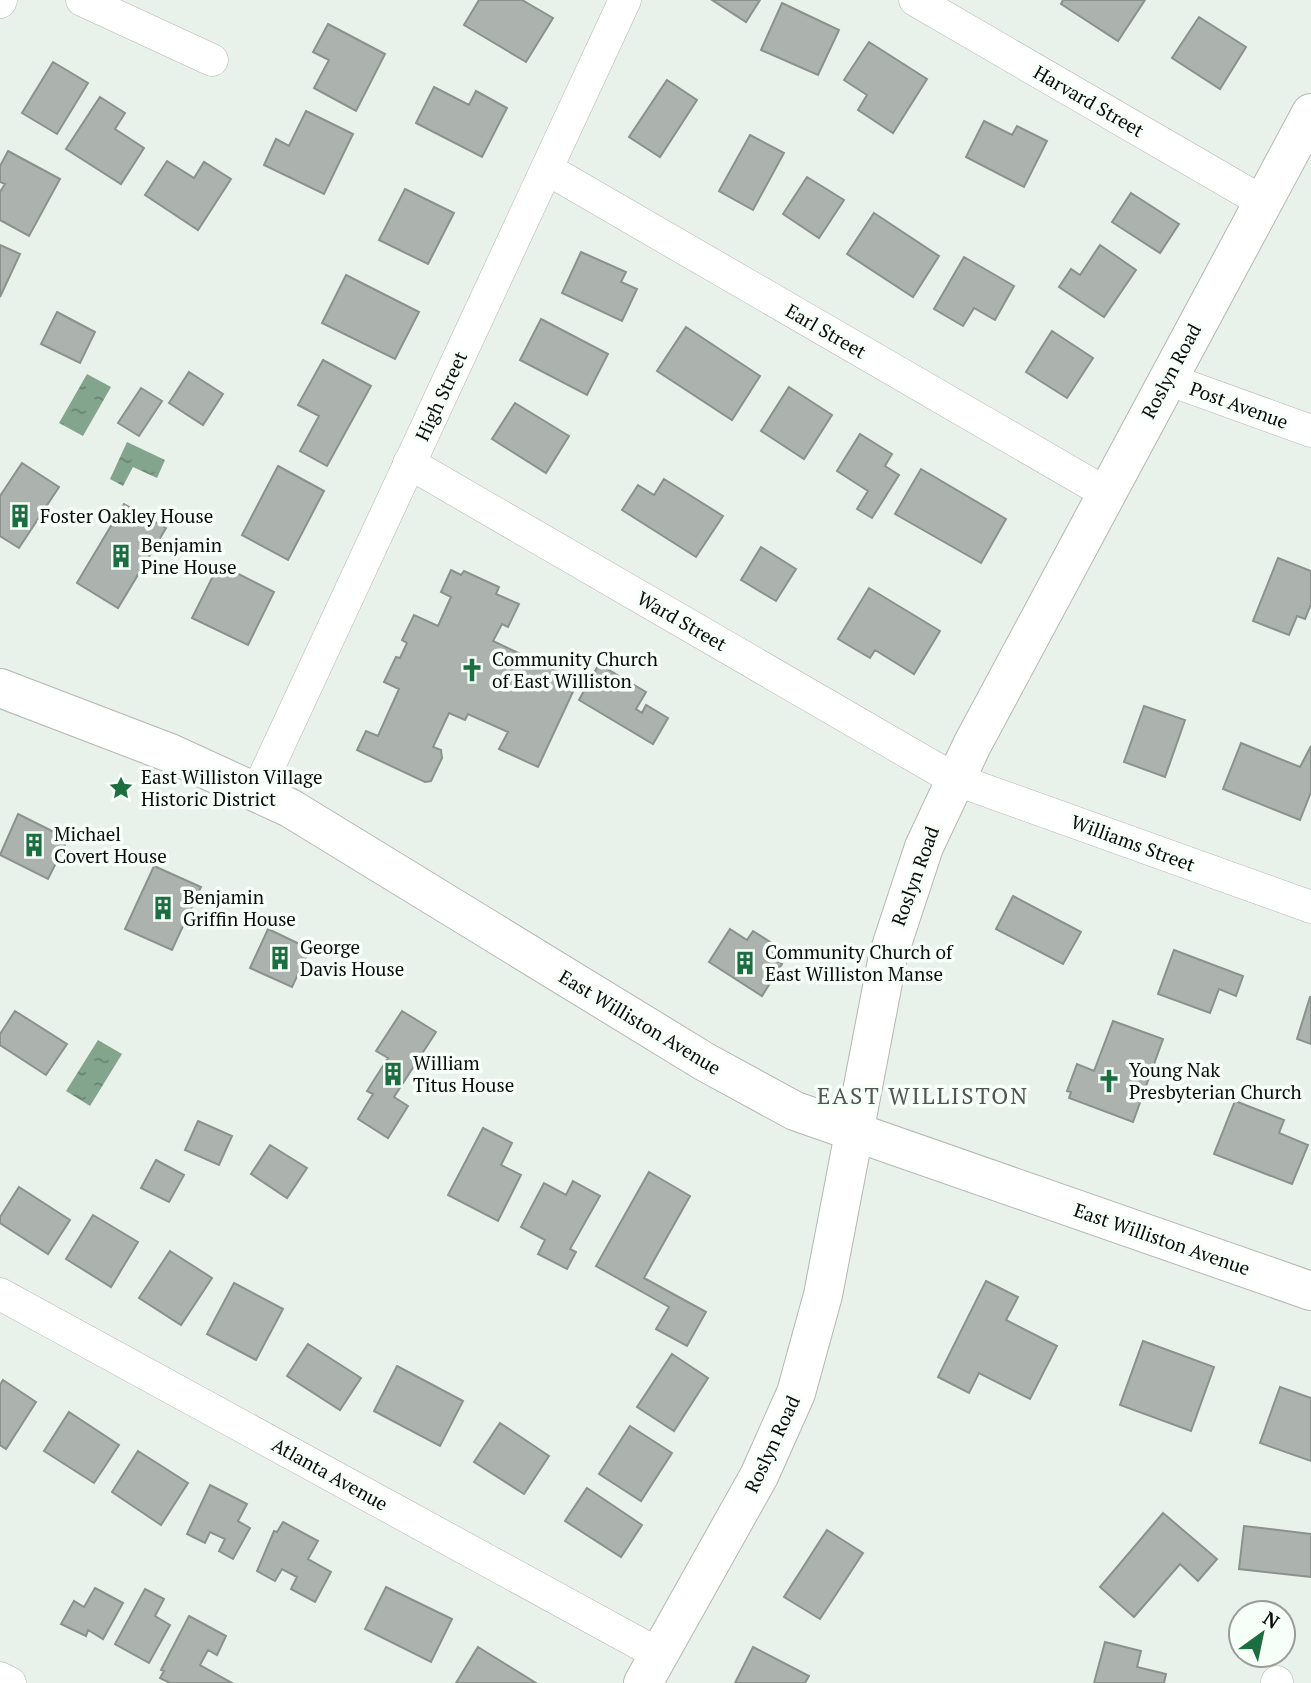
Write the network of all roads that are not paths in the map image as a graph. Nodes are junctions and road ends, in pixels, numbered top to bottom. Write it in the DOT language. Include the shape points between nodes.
graph roads {
  1 [pos="82,0"];
  2 [pos="625,0"];
  3 [pos="915,0"];
  4 [pos="212,60"];
  5 [pos="1311,113"];
  6 [pos="547,169"];
  7 [pos="1263,202"];
  8 [pos="1167,379"];
  9 [pos="1311,431"];
  10 [pos="409,463"];
  11 [pos="1105,493"];
  12 [pos="0,688"];
  13 [pos="954,779"];
  14 [pos="257,792"];
  15 [pos="1311,907"];
  16 [pos="856,1133"];
  17 [pos="1311,1291"];
  18 [pos="0,1294"];
  19 [pos="651,1669"];
  20 [pos="0,1678"];
  21 [pos="10,1683"];
  1 -- 4 [label="street"];
  2 -- 6 [label="street, High Street"];
  3 -- 7 [label="street, Harvard Street"];
  5 -- 7 [label="main road, Roslyn Road"];
  6 -- 10 [label="street, High Street"];
  6 -- 11 [label="street, Earl Street"];
  7 -- 8 [label="main road, Roslyn Road"];
  8 -- 9 [label="street, Post Avenue"];
  8 -- 11 [label="main road, Roslyn Road"];
  10 -- 13 [label="street, Ward Street"];
  10 -- 14 [label="street, High Street"];
  11 -- 13 [label="main road, Roslyn Road"];
  12 -- 14 [label="main road, East Williston Avenue"];
  13 -- 15 [label="street, Williams Street"];
  13 -- 16 [label="main road, Roslyn Road" via="924,847 888,956"];
  14 -- 16 [label="main road, East Williston Avenue" via="323,826 741,1083 795,1111"];
  16 -- 17 [label="main road, East Williston Avenue"];
  16 -- 19 [label="main road, Roslyn Road" via="823,1295 785,1422"];
  18 -- 19 [label="street, Atlanta Avenue"];
  20 -- 21 [label="street"];
}
